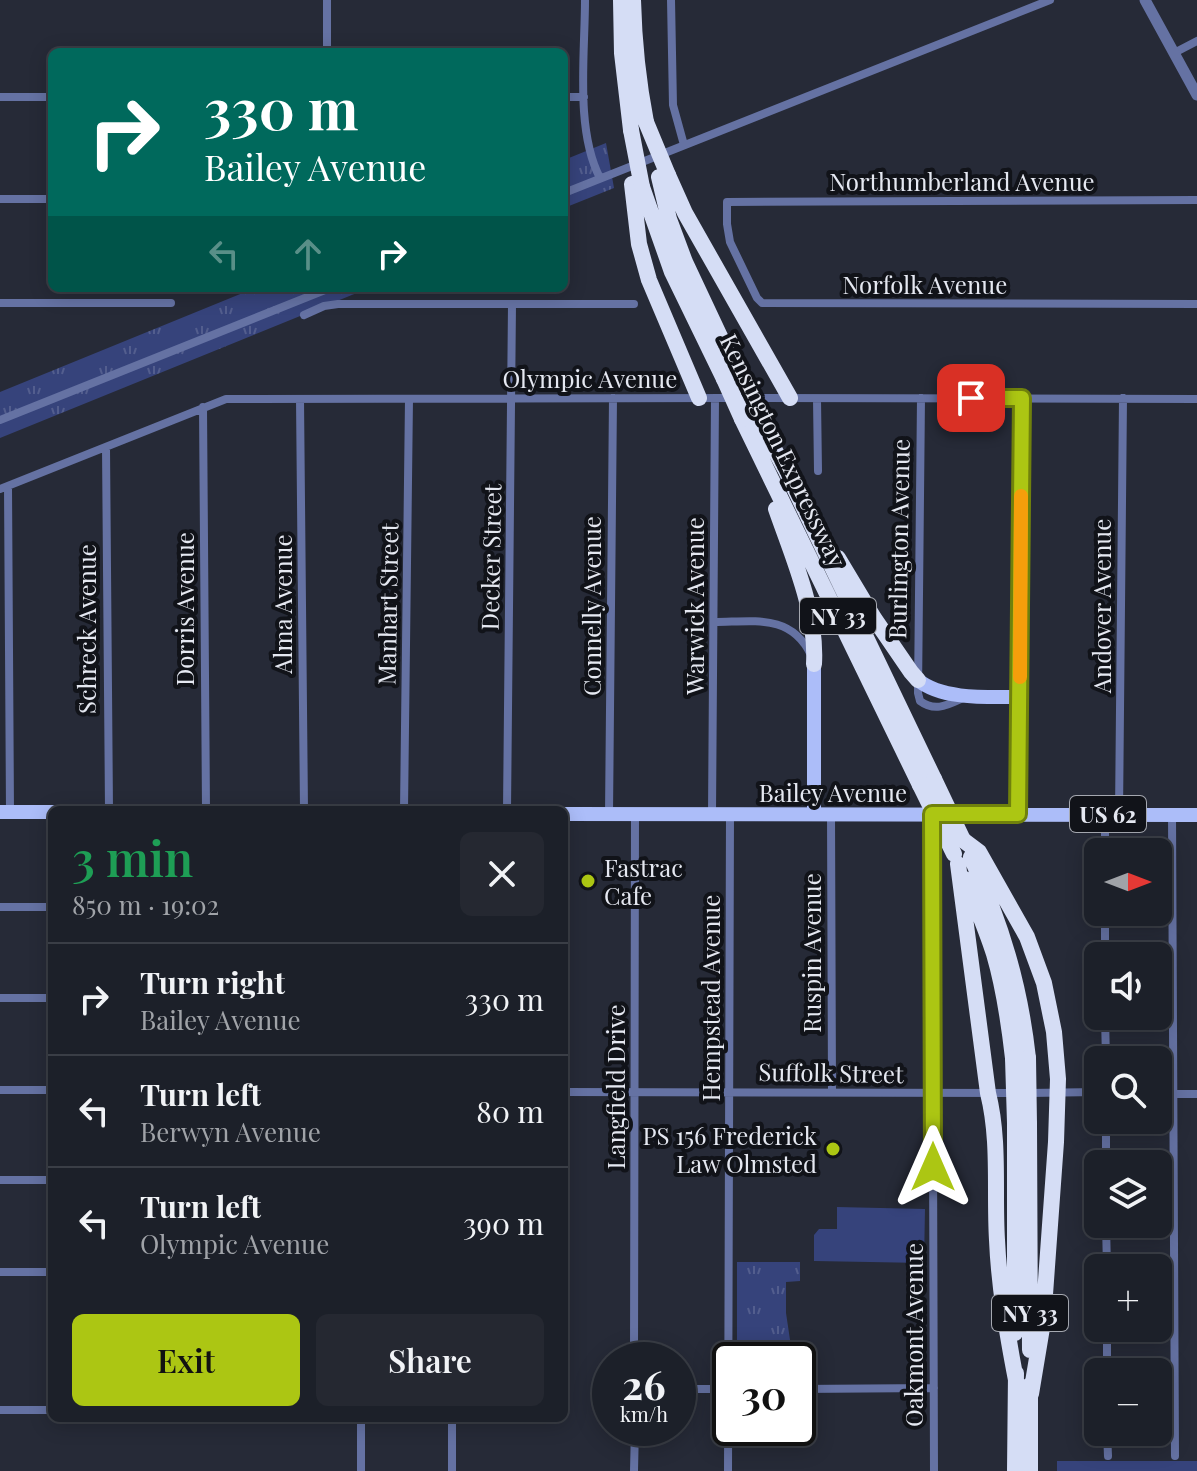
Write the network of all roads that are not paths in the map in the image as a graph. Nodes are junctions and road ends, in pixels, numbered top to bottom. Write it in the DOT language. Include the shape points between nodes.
graph roads {
  1 [pos="327,0"];
  2 [pos="585,0"];
  3 [pos="671,0"];
  4 [pos="1050,0"];
  5 [pos="1145,0"];
  6 [pos="630,1"];
  7 [pos="1197,41"];
  8 [pos="327,48"];
  9 [pos="1174,53"];
  10 [pos="1197,95"];
  11 [pos="0,97"];
  12 [pos="48,97"];
  13 [pos="568,97"];
  14 [pos="584,97"];
  15 [pos="684,145"];
  16 [pos="663,176"];
  17 [pos="600,178"];
  18 [pos="637,186"];
  19 [pos="568,191"];
  20 [pos="0,199"];
  21 [pos="48,199"];
  22 [pos="1197,200"];
  23 [pos="727,202"];
  24 [pos="320,292"];
  25 [pos="0,303"];
  26 [pos="171,303"];
  27 [pos="512,304"];
  28 [pos="634,304"];
  29 [pos="1197,304"];
  30 [pos="304,315"];
  31 [pos="731,378"];
  32 [pos="613,398"];
  33 [pos="707,398"];
  34 [pos="790,398"];
  35 [pos="921,398"];
  36 [pos="1022,398"];
  37 [pos="1123,398"];
  38 [pos="300,399"];
  39 [pos="409,399"];
  40 [pos="511,399"];
  41 [pos="817,399"];
  42 [pos="1197,399"];
  43 [pos="203,407"];
  44 [pos="750,419"];
  45 [pos="0,420"];
  46 [pos="106,447"];
  47 [pos="755,447"];
  48 [pos="786,471"];
  49 [pos="818,471"];
  50 [pos="4,487"];
  51 [pos="714,622"];
  52 [pos="814,664"];
  53 [pos="918,680"];
  54 [pos="1019,697"];
  55 [pos="927,782"];
  56 [pos="109,806"];
  57 [pos="206,806"];
  58 [pos="304,806"];
  59 [pos="404,806"];
  60 [pos="507,806"];
  61 [pos="5,812"];
  62 [pos="48,812"];
  63 [pos="568,814"];
  64 [pos="609,814"];
  65 [pos="635,814"];
  66 [pos="712,814"];
  67 [pos="730,814"];
  68 [pos="814,814"];
  69 [pos="831,814"];
  70 [pos="932,814"];
  71 [pos="1018,814"];
  72 [pos="1112,814"];
  73 [pos="1172,814"];
  74 [pos="1197,815"];
  75 [pos="1108,838"];
  76 [pos="965,853"];
  77 [pos="0,907"];
  78 [pos="48,907"];
  79 [pos="0,998"];
  80 [pos="48,998"];
  81 [pos="0,1090"];
  82 [pos="48,1090"];
  83 [pos="730,1091"];
  84 [pos="832,1091"];
  85 [pos="568,1092"];
  86 [pos="635,1092"];
  87 [pos="1084,1092"];
  88 [pos="932,1093"];
  89 [pos="988,1093"];
  90 [pos="1058,1093"];
  91 [pos="1173,1094"];
  92 [pos="1197,1094"];
  93 [pos="1022,1123"];
  94 [pos="0,1180"];
  95 [pos="48,1180"];
  96 [pos="0,1272"];
  97 [pos="48,1272"];
  98 [pos="634,1342"];
  99 [pos="729,1342"];
  100 [pos="1016,1380"];
  101 [pos="934,1388"];
  102 [pos="816,1389"];
  103 [pos="1031,1394"];
  104 [pos="0,1410"];
  105 [pos="48,1410"];
  106 [pos="361,1422"];
  107 [pos="452,1422"];
  108 [pos="635,1446"];
  109 [pos="728,1446"];
  110 [pos="1108,1446"];
  111 [pos="1108,1456"];
  112 [pos="1175,1456"];
  113 [pos="361,1471"];
  114 [pos="452,1471"];
  115 [pos="634,1471"];
  116 [pos="728,1471"];
  117 [pos="934,1471"];
  118 [pos="1015,1471"];
  119 [pos="1030,1471"];
  1 -- 8 [label="street"];
  2 -- 14 [label="street"];
  3 -- 15 [label="street" via="673,105"];
  4 -- 15 [label="street"];
  5 -- 9 [label="street"];
  6 -- 16 [label="highway, bridge" via="646,122"];
  6 -- 18 [label="highway, bridge" via="622,53"];
  7 -- 9 [label="street"];
  9 -- 10 [label="street"];
  11 -- 12 [label="street"];
  13 -- 14 [label="street"];
  14 -- 17 [label="street" via="589,146"];
  15 -- 17 [label="street"];
  16 -- 31 [label="highway, Kensington Expressway / NY 33" via="669,219"];
  16 -- 34 [label="highway"];
  17 -- 19 [label="street"];
  18 -- 31 [label="highway, Kensington Expressway / NY 33" via="672,272"];
  18 -- 33 [label="highway" via="639,244 649,280"];
  20 -- 21 [label="street"];
  22 -- 23 [label="street, Northumberland Avenue"];
  23 -- 29 [label="street, Norfolk Avenue" via="730,242 762,303"];
  24 -- 45 [label="street"];
  25 -- 26 [label="street"];
  27 -- 28 [label="street"];
  27 -- 30 [label="street" via="338,304"];
  27 -- 40 [label="street, Decker Street"];
  31 -- 44 [label="highway, Kensington Expressway / NY 33, bridge"];
  32 -- 33 [label="street, Olympic Avenue"];
  32 -- 40 [label="street, Olympic Avenue"];
  32 -- 64 [label="street, Connelly Avenue"];
  33 -- 34 [label="street, Olympic Avenue"];
  33 -- 51 [label="street, Warwick Avenue"];
  34 -- 41 [label="street, Olympic Avenue"];
  35 -- 36 [label="street, Olympic Avenue"];
  35 -- 41 [label="street, Olympic Avenue"];
  35 -- 53 [label="street, Burlington Avenue"];
  36 -- 37 [label="street, Olympic Avenue"];
  36 -- 54 [label="street"];
  37 -- 42 [label="street, Olympic Avenue"];
  37 -- 72 [label="street, Andover Avenue"];
  38 -- 39 [label="street, Olympic Avenue"];
  38 -- 43 [label="street, Olympic Avenue" via="230,398"];
  38 -- 58 [label="street, Alma Avenue"];
  39 -- 40 [label="street, Olympic Avenue"];
  39 -- 59 [label="street, Manhart Street"];
  40 -- 60 [label="street, Decker Street"];
  41 -- 49 [label="street"];
  43 -- 46 [label="street, Olympic Avenue"];
  43 -- 57 [label="street, Dorris Avenue"];
  44 -- 47 [label="highway, Kensington Expressway / NY 33"];
  44 -- 48 [label="highway, Kensington Expressway / NY 33"];
  46 -- 50 [label="street, Olympic Avenue"];
  46 -- 56 [label="street, Schreck Avenue"];
  47 -- 52 [label="highway" via="805,597"];
  47 -- 55 [label="highway, Kensington Expressway / NY 33"];
  48 -- 53 [label="highway" via="874,618"];
  48 -- 55 [label="highway, Kensington Expressway / NY 33"];
  50 -- 61 [label="street"];
  51 -- 52 [label="street" via="765,622 791,629"];
  51 -- 66 [label="street, Warwick Avenue"];
  52 -- 68 [label="main road"];
  53 -- 54 [label="main road" via="935,691 966,697"];
  54 -- 71 [label="main road"];
  55 -- 76 [label="highway, Kensington Expressway / NY 33, bridge"];
  61 -- 62 [label="main road"];
  63 -- 64 [label="main road, Bailey Avenue / US 62"];
  64 -- 65 [label="main road, Bailey Avenue / US 62"];
  65 -- 66 [label="main road, Bailey Avenue / US 62"];
  65 -- 86 [label="street, Langfield Drive"];
  66 -- 67 [label="main road, Bailey Avenue / US 62"];
  67 -- 68 [label="main road, Bailey Avenue / US 62"];
  67 -- 83 [label="street, Hempstead Avenue"];
  68 -- 69 [label="main road, Bailey Avenue / US 62"];
  69 -- 70 [label="main road, Bailey Avenue / US 62"];
  69 -- 84 [label="street, Ruspin Avenue"];
  70 -- 71 [label="main road, Bailey Avenue / US 62"];
  70 -- 88 [label="street, Oakmont Avenue"];
  71 -- 72 [label="main road, Bailey Avenue / US 62"];
  72 -- 73 [label="main road, Bailey Avenue / US 62"];
  72 -- 75 [label="street, Andover Avenue"];
  73 -- 74 [label="main road, Bailey Avenue / US 62"];
  73 -- 91 [label="street"];
  76 -- 89 [label="highway"];
  76 -- 90 [label="highway" via="1027,937 1054,1032"];
  76 -- 93 [label="highway, Kensington Expressway / NY 33, bridge" via="989,896 1021,1007"];
  77 -- 78 [label="street"];
  79 -- 80 [label="street"];
  81 -- 82 [label="street"];
  83 -- 84 [label="street, Suffolk Street"];
  83 -- 86 [label="street, Suffolk Street"];
  83 -- 99 [label="street, Hempstead Avenue"];
  84 -- 88 [label="street, Suffolk Street"];
  85 -- 86 [label="street, Suffolk Street"];
  86 -- 98 [label="street, Langfield Drive"];
  87 -- 90 [label="street, Suffolk Street"];
  88 -- 89 [label="street, Suffolk Street"];
  88 -- 101 [label="street, Oakmont Avenue"];
  89 -- 90 [label="street, Suffolk Street"];
  89 -- 100 [label="highway" via="995,1127 1001,1288"];
  90 -- 103 [label="highway" via="1043,1322"];
  91 -- 92 [label="street"];
  91 -- 112 [label="street"];
  93 -- 100 [label="highway, Kensington Expressway / NY 33"];
  93 -- 103 [label="highway, Kensington Expressway / NY 33"];
  94 -- 95 [label="street"];
  96 -- 97 [label="street"];
  100 -- 118 [label="highway, Kensington Expressway / NY 33"];
  101 -- 102 [label="street"];
  101 -- 117 [label="street, Oakmont Avenue"];
  103 -- 119 [label="highway, Kensington Expressway / NY 33"];
  104 -- 105 [label="street"];
  106 -- 113 [label="street"];
  107 -- 114 [label="street"];
  108 -- 115 [label="street"];
  109 -- 116 [label="street, Hempstead Avenue"];
  110 -- 111 [label="street"];
}
